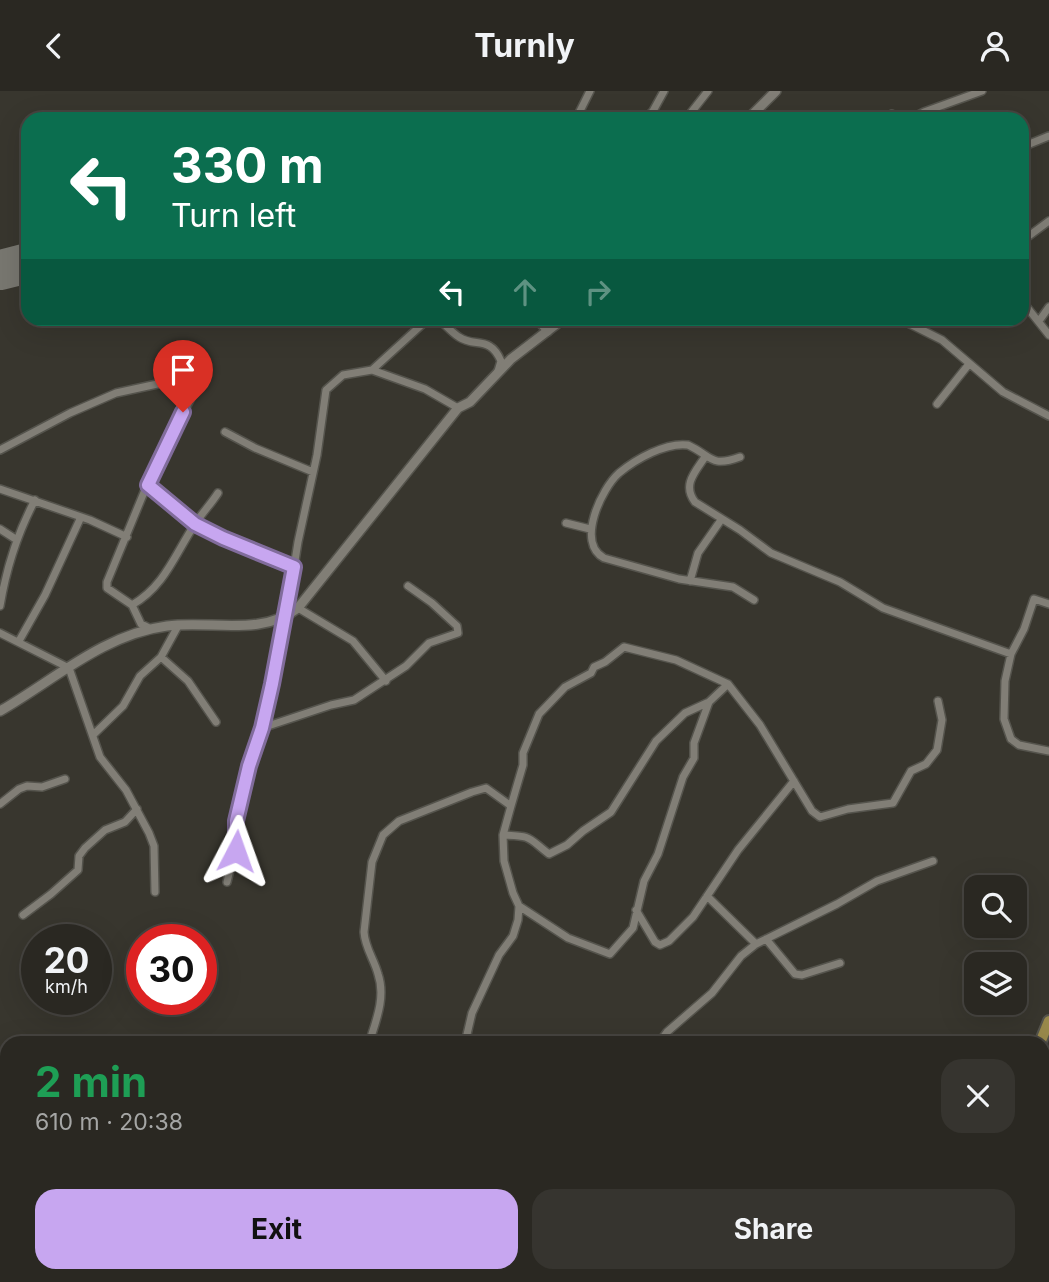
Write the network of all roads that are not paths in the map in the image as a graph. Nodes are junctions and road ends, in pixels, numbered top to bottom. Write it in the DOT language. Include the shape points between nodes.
graph roads {
  1 [pos="590,91"];
  2 [pos="664,91"];
  3 [pos="708,91"];
  4 [pos="982,91"];
  5 [pos="772,92"];
  6 [pos="580,112"];
  7 [pos="652,112"];
  8 [pos="692,112"];
  9 [pos="754,112"];
  10 [pos="922,112"];
  11 [pos="1049,139"];
  12 [pos="1029,146"];
  13 [pos="1049,221"];
  14 [pos="1029,236"];
  15 [pos="1049,307"];
  16 [pos="1029,309"];
  17 [pos="1039,321"];
  18 [pos="420,326"];
  19 [pos="446,326"];
  20 [pos="542,326"];
  21 [pos="555,326"];
  22 [pos="922,326"];
  23 [pos="548,332"];
  24 [pos="1049,335"];
  25 [pos="969,363"];
  26 [pos="372,370"];
  27 [pos="493,378"];
  28 [pos="937,404"];
  29 [pos="458,408"];
  30 [pos="1049,416"];
  31 [pos="225,432"];
  32 [pos="0,450"];
  33 [pos="705,457"];
  34 [pos="740,457"];
  35 [pos="313,472"];
  36 [pos="148,485"];
  37 [pos="0,489"];
  38 [pos="218,493"];
  39 [pos="35,500"];
  40 [pos="81,517"];
  41 [pos="722,520"];
  42 [pos="566,523"];
  43 [pos="195,524"];
  44 [pos="0,529"];
  45 [pos="590,529"];
  46 [pos="127,537"];
  47 [pos="17,540"];
  48 [pos="294,567"];
  49 [pos="690,581"];
  50 [pos="408,586"];
  51 [pos="754,600"];
  52 [pos="1049,604"];
  53 [pos="0,605"];
  54 [pos="132,605"];
  55 [pos="298,608"];
  56 [pos="286,617"];
  57 [pos="178,626"];
  58 [pos="149,628"];
  59 [pos="0,633"];
  60 [pos="19,641"];
  61 [pos="1011,654"];
  62 [pos="161,657"];
  63 [pos="69,667"];
  64 [pos="386,681"];
  65 [pos="729,684"];
  66 [pos="938,701"];
  67 [pos="709,702"];
  68 [pos="0,711"];
  69 [pos="216,722"];
  70 [pos="262,728"];
  71 [pos="93,735"];
  72 [pos="1049,751"];
  73 [pos="65,779"];
  74 [pos="794,781"];
  75 [pos="0,804"];
  76 [pos="511,806"];
  77 [pos="137,809"];
  78 [pos="503,835"];
  79 [pos="933,861"];
  80 [pos="227,882"];
  81 [pos="155,892"];
  82 [pos="707,896"];
  83 [pos="519,906"];
  84 [pos="636,910"];
  85 [pos="23,915"];
  86 [pos="766,939"];
  87 [pos="756,944"];
  88 [pos="840,963"];
  89 [pos="371,1036"];
  90 [pos="467,1036"];
  91 [pos="664,1036"];
  1 -- 6 [label="street"];
  2 -- 7 [label="street"];
  3 -- 8 [label="street"];
  4 -- 10 [label="street"];
  5 -- 9 [label="street"];
  11 -- 12 [label="street"];
  13 -- 14 [label="street"];
  15 -- 17 [label="street"];
  16 -- 17 [label="street"];
  17 -- 24 [label="street"];
  18 -- 26 [label="street"];
  19 -- 27 [label="street" via="460,338 484,343 498,355 501,361"];
  20 -- 23 [label="street"];
  21 -- 23 [label="street"];
  22 -- 25 [label="street"];
  23 -- 27 [label="street"];
  25 -- 28 [label="street"];
  25 -- 30 [label="street" via="1003,393"];
  26 -- 29 [label="street" via="425,389"];
  26 -- 35 [label="street" via="349,372 326,390"];
  27 -- 29 [label="street"];
  29 -- 55 [label="street"];
  31 -- 35 [label="street"];
  32 -- 36 [label="street" via="116,393 194,376 197,386"];
  33 -- 34 [label="street" via="717,462"];
  33 -- 41 [label="street" via="690,480 690,496"];
  33 -- 45 [label="street" via="688,445 669,445 623,471 603,497"];
  35 -- 48 [label="street"];
  36 -- 43 [label="street"];
  36 -- 46 [label="street"];
  37 -- 39 [label="street"];
  38 -- 43 [label="street"];
  39 -- 40 [label="street"];
  39 -- 47 [label="street"];
  40 -- 46 [label="street"];
  40 -- 60 [label="street"];
  41 -- 49 [label="street" via="698,553"];
  41 -- 61 [label="street" via="771,553 828,576 883,608"];
  42 -- 45 [label="street"];
  43 -- 48 [label="street"];
  43 -- 54 [label="street" via="164,578"];
  44 -- 47 [label="street"];
  45 -- 49 [label="street" via="601,557"];
  46 -- 54 [label="street" via="106,585"];
  47 -- 53 [label="street"];
  48 -- 56 [label="street"];
  49 -- 51 [label="street" via="733,587"];
  50 -- 64 [label="street" via="441,611 458,633 429,643"];
  52 -- 61 [label="street" via="1034,599"];
  54 -- 58 [label="street" via="141,624"];
  55 -- 56 [label="street"];
  55 -- 64 [label="street" via="353,641"];
  56 -- 57 [label="street" via="245,625"];
  56 -- 70 [label="street"];
  57 -- 58 [label="street"];
  57 -- 62 [label="street"];
  58 -- 63 [label="street" via="113,641"];
  59 -- 60 [label="street"];
  60 -- 63 [label="street"];
  61 -- 72 [label="street" via="1006,729 1019,745"];
  62 -- 69 [label="street" via="188,681"];
  62 -- 71 [label="street" via="140,676 123,706"];
  63 -- 68 [label="street"];
  63 -- 71 [label="street"];
  64 -- 70 [label="street" via="354,700"];
  65 -- 67 [label="street"];
  65 -- 74 [label="street"];
  65 -- 76 [label="street" via="676,660 624,647 565,687 539,714 523,753"];
  66 -- 74 [label="street" via="942,722 937,750 926,764 911,771 893,803 820,817"];
  67 -- 78 [label="street" via="692,708 656,741 611,813 567,845 549,854 532,839"];
  67 -- 84 [label="street" via="694,743 694,758 683,777"];
  70 -- 80 [label="street" via="236,821"];
  71 -- 77 [label="street" via="100,757"];
  73 -- 75 [label="street" via="19,789"];
  74 -- 82 [label="street"];
  76 -- 78 [label="street"];
  76 -- 89 [label="street" via="486,788 480,789 399,821 383,835 373,862 364,932 382,991"];
  77 -- 81 [label="street" via="154,846"];
  77 -- 85 [label="street" via="85,848 78,870"];
  78 -- 83 [label="street" via="504,861"];
  79 -- 86 [label="street" via="877,881"];
  82 -- 84 [label="street" via="693,917 664,944 651,937"];
  82 -- 87 [label="street"];
  83 -- 84 [label="street" via="568,937 611,955 633,928"];
  83 -- 90 [label="street" via="513,936 472,1013"];
  86 -- 87 [label="street"];
  86 -- 88 [label="street" via="795,974"];
  87 -- 91 [label="street" via="712,993"];
}
